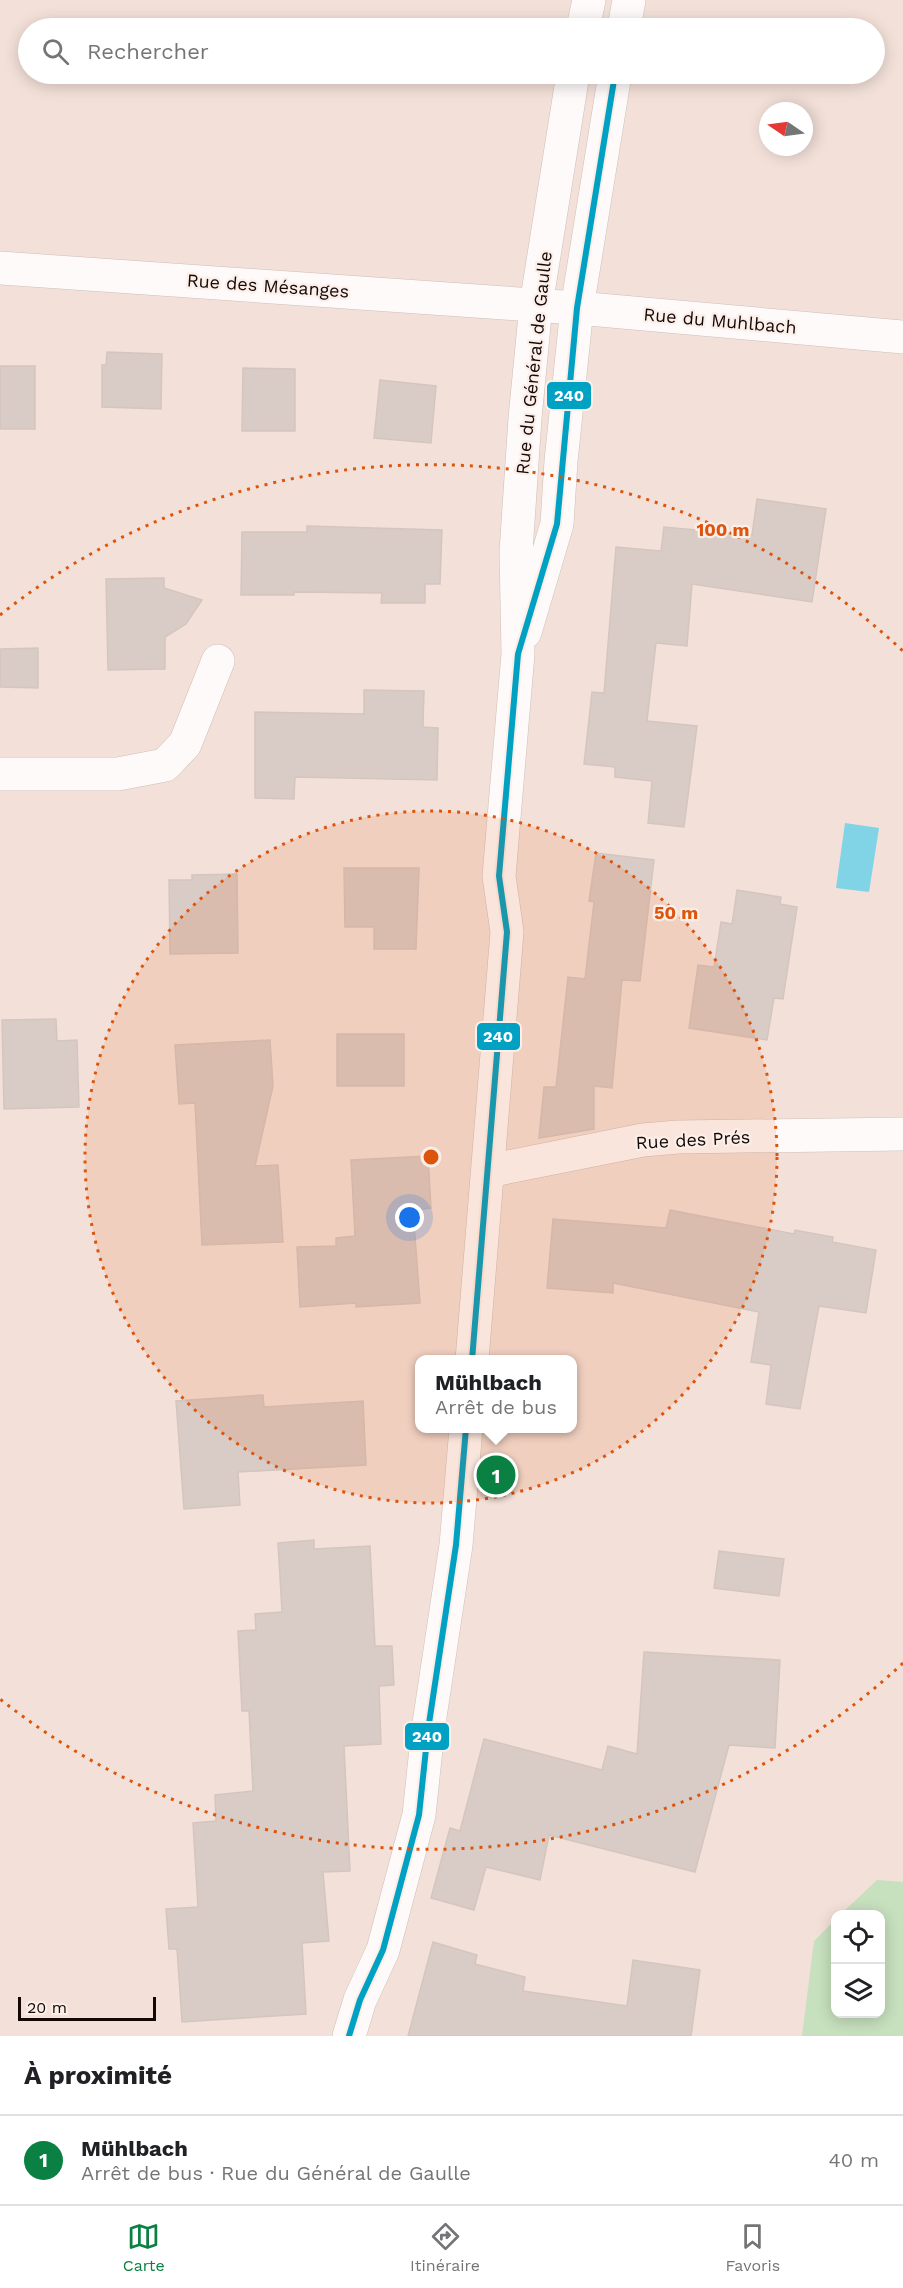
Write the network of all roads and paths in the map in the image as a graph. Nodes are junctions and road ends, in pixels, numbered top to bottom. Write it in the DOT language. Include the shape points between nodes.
graph roads {
  1 [pos="589,0"];
  2 [pos="629,0"];
  3 [pos="585,18"];
  4 [pos="626,18"];
  5 [pos="571,84"];
  6 [pos="613,84"];
  7 [pos="0,268"];
  8 [pos="537,305"];
  9 [pos="577,308"];
  10 [pos="903,337"];
  11 [pos="518,654"];
  12 [pos="218,661"];
  13 [pos="0,774"];
  14 [pos="902,1134"];
  15 [pos="488,1170"];
  16 [pos="472,1355"];
  17 [pos="466,1433"];
  18 [pos="349,2036"];
  1 -- 3 [label="street"];
  2 -- 4 [label="street"];
  5 -- 8 [label="street, Rue du Général de Gaulle"];
  6 -- 9 [label="street, Rue du Général de Gaulle"];
  7 -- 8 [label="street, Rue des Mésanges"];
  8 -- 9 [label="street, Rue du Muhlbach"];
  8 -- 11 [label="street, Rue du Général de Gaulle" via="516,552"];
  9 -- 10 [label="street, Rue du Muhlbach"];
  9 -- 11 [label="street, Rue du Général de Gaulle" via="557,524"];
  11 -- 15 [label="street, Rue du Général de Gaulle" via="500,858 507,932"];
  12 -- 13 [label="street" via="184,744 165,765 118,774"];
  14 -- 15 [label="street, Rue des Prés" via="643,1140"];
  15 -- 16 [label="street, Rue du Général de Gaulle"];
  17 -- 18 [label="street" via="456,1545 419,1815 383,1950 360,2000"];
}
